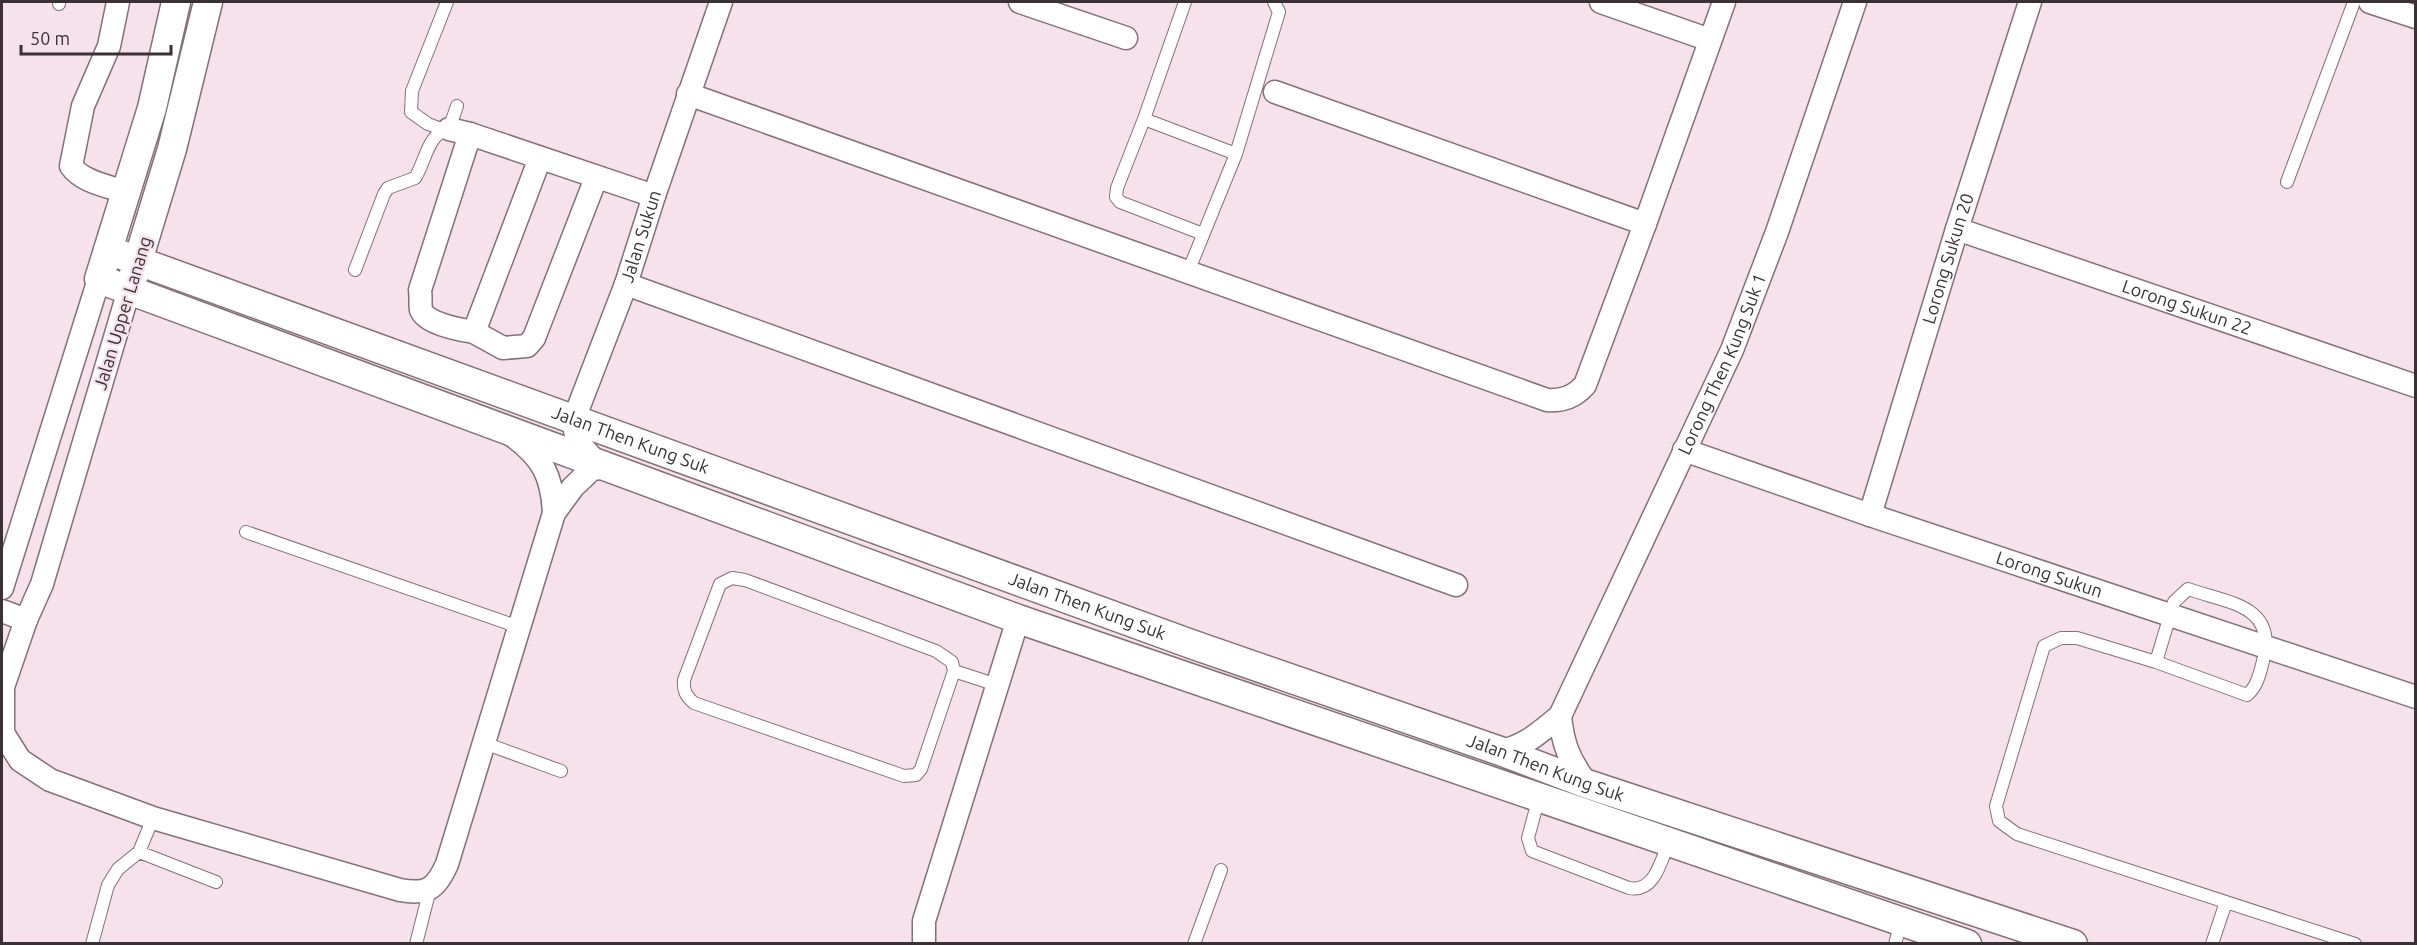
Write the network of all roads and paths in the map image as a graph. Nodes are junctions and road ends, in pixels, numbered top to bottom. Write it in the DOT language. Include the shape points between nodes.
graph roads {
  1 [pos="118,2"];
  2 [pos="176,2"];
  3 [pos="208,2"];
  4 [pos="447,2"];
  5 [pos="720,2"];
  6 [pos="1020,2"];
  7 [pos="1185,2"];
  8 [pos="1274,2"];
  9 [pos="1601,2"];
  10 [pos="1724,2"];
  11 [pos="1856,2"];
  12 [pos="2031,2"];
  13 [pos="2354,2"];
  14 [pos="2370,2"];
  15 [pos="2415,17"];
  16 [pos="1126,38"];
  17 [pos="1710,40"];
  18 [pos="1275,92"];
  19 [pos="688,94"];
  20 [pos="457,106"];
  21 [pos="1144,119"];
  22 [pos="454,131"];
  23 [pos="1236,154"];
  24 [pos="540,158"];
  25 [pos="596,178"];
  26 [pos="2287,182"];
  27 [pos="127,192"];
  28 [pos="654,196"];
  29 [pos="1645,224"];
  30 [pos="1957,229"];
  31 [pos="1203,234"];
  32 [pos="108,250"];
  33 [pos="138,261"];
  34 [pos="355,270"];
  35 [pos="1188,272"];
  36 [pos="99,279"];
  37 [pos="626,285"];
  38 [pos="129,290"];
  39 [pos="474,332"];
  40 [pos="2415,386"];
  41 [pos="574,418"];
  42 [pos="504,428"];
  43 [pos="1684,450"];
  44 [pos="603,465"];
  45 [pos="555,513"];
  46 [pos="1870,515"];
  47 [pos="246,532"];
  48 [pos="972,565"];
  49 [pos="1456,585"];
  50 [pos="2,588"];
  51 [pos="1071,602"];
  52 [pos="2,611"];
  53 [pos="2170,614"];
  54 [pos="1018,619"];
  55 [pos="26,620"];
  56 [pos="519,627"];
  57 [pos="2267,646"];
  58 [pos="2156,662"];
  59 [pos="954,670"];
  60 [pos="997,685"];
  61 [pos="2415,696"];
  62 [pos="2,711"];
  63 [pos="1560,716"];
  64 [pos="484,743"];
  65 [pos="1500,751"];
  66 [pos="561,771"];
  67 [pos="1587,784"];
  68 [pos="1539,797"];
  69 [pos="153,819"];
  70 [pos="1669,842"];
  71 [pos="139,852"];
  72 [pos="1221,870"];
  73 [pos="216,882"];
  74 [pos="430,889"];
  75 [pos="2226,902"];
  76 [pos="1898,932"];
  77 [pos="92,944"];
  78 [pos="416,944"];
  79 [pos="924,944"];
  80 [pos="1194,944"];
  81 [pos="1967,944"];
  82 [pos="2073,944"];
  83 [pos="2212,944"];
  84 [pos="2355,944"];
  1 -- 27 [label="street" via="109,46 83,106 71,166 84,177"];
  2 -- 27 [label="street, Jalan Upper Lanang" via="152,108"];
  3 -- 33 [label="street, Jalan Upper Lanang" via="172,148"];
  4 -- 22 [label="lane" via="412,91 411,112 428,124"];
  5 -- 19 [label="street, Jalan Sukun"];
  6 -- 16 [label="street"];
  7 -- 21 [label="lane"];
  8 -- 23 [label="lane" via="1279,17"];
  9 -- 17 [label="street"];
  10 -- 17 [label="street"];
  11 -- 43 [label="street, Lorong Then Kung Suk 1" via="1732,350"];
  12 -- 30 [label="street, Lorong Sukun 20"];
  13 -- 26 [label="lane"];
  14 -- 15 [label="street"];
  17 -- 29 [label="street"];
  18 -- 29 [label="street"];
  19 -- 28 [label="street, Jalan Sukun"];
  19 -- 35 [label="street"];
  20 -- 22 [label="lane"];
  21 -- 23 [label="lane"];
  21 -- 31 [label="lane" via="1116,197 1120,202"];
  22 -- 24 [label="street"];
  22 -- 34 [label="lane" via="432,142 411,182 388,188"];
  22 -- 39 [label="street" via="420,290 422,311 428,318 455,329"];
  23 -- 31 [label="lane"];
  24 -- 25 [label="street"];
  24 -- 39 [label="street"];
  25 -- 28 [label="street"];
  25 -- 39 [label="street" via="534,338 527,346 503,348"];
  27 -- 32 [label="street, Jalan Upper Lanang"];
  28 -- 37 [label="street, Jalan Sukun"];
  29 -- 35 [label="street" via="1585,385 1578,393 1555,400"];
  30 -- 40 [label="street, Lorong Sukun 22"];
  30 -- 46 [label="street, Lorong Sukun 20"];
  31 -- 35 [label="lane"];
  32 -- 33 [label="street, Jalan Then Kung Suk"];
  32 -- 36 [label="street, Jalan Upper Lanang"];
  33 -- 38 [label="street, Jalan Upper Lanang"];
  33 -- 41 [label="street, Jalan Then Kung Suk"];
  36 -- 38 [label="street, Jalan Then Kung Suk"];
  36 -- 50 [label="street, Jalan Upper Lanang"];
  37 -- 41 [label="street, Jalan Sukun"];
  37 -- 49 [label="street"];
  38 -- 42 [label="street, Jalan Then Kung Suk"];
  38 -- 55 [label="street, Jalan Upper Lanang" via="42,584"];
  41 -- 44 [label="street" via="576,439"];
  41 -- 48 [label="street, Jalan Then Kung Suk"];
  42 -- 44 [label="street, Jalan Then Kung Suk"];
  42 -- 45 [label="street" via="529,447 544,466 552,487"];
  43 -- 46 [label="street, Lorong Sukun"];
  43 -- 63 [label="street, Lorong Then Kung Suk 1"];
  44 -- 45 [label="street" via="592,469 573,487"];
  44 -- 54 [label="street, Jalan Then Kung Suk"];
  45 -- 56 [label="street"];
  46 -- 53 [label="street, Lorong Sukun"];
  47 -- 56 [label="lane"];
  48 -- 51 [label="street, Jalan Then Kung Suk"];
  48 -- 54 [label="street"];
  51 -- 54 [label="street" via="1046,602"];
  51 -- 65 [label="street, Jalan Then Kung Suk"];
  52 -- 55 [label="street"];
  53 -- 57 [label="street, Lorong Sukun"];
  53 -- 58 [label="lane"];
  54 -- 60 [label="street"];
  54 -- 68 [label="street, Jalan Then Kung Suk"];
  55 -- 62 [label="street, Jalan Upper Lanang" via="3,687"];
  56 -- 64 [label="street"];
  57 -- 58 [label="lane" via="2259,678 2247,695"];
  57 -- 61 [label="street, Lorong Sukun"];
  58 -- 75 [label="lane" via="2077,638 2061,638 2044,646 1996,806 2000,821 2017,834"];
  59 -- 59 [label="lane" via="942,653 732,578 720,584 683,686 694,703 911,776 921,769"];
  59 -- 60 [label="lane"];
  60 -- 79 [label="street" via="924,921"];
  62 -- 69 [label="street, Jalan Upper Lanang" via="3,733 20,760 50,780"];
  63 -- 65 [label="street" via="1529,740"];
  63 -- 67 [label="street" via="1563,742 1573,766"];
  64 -- 66 [label="lane"];
  64 -- 74 [label="street" via="447,864 440,880"];
  65 -- 67 [label="street, Jalan Then Kung Suk"];
  67 -- 82 [label="street, Jalan Then Kung Suk"];
  68 -- 70 [label="street, Jalan Then Kung Suk"];
  68 -- 70 [label="lane" via="1528,838 1532,851 1629,888 1644,888 1653,879"];
  69 -- 71 [label="lane"];
  69 -- 74 [label="street, Jalan Upper Lanang" via="400,890 415,893"];
  70 -- 76 [label="street, Jalan Then Kung Suk"];
  71 -- 73 [label="lane"];
  71 -- 77 [label="lane" via="118,869 108,885"];
  72 -- 80 [label="lane"];
  74 -- 78 [label="lane"];
  75 -- 83 [label="lane"];
  75 -- 84 [label="lane"];
  76 -- 81 [label="street, Jalan Then Kung Suk"];
}
